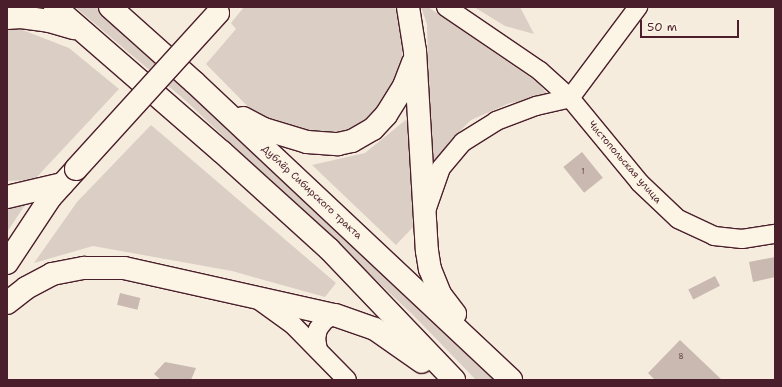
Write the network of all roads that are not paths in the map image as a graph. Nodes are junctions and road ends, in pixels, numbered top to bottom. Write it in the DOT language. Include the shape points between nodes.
graph roads {
  1 [pos="55,7"];
  2 [pos="110,7"];
  3 [pos="408,7"];
  4 [pos="446,7"];
  5 [pos="638,7"];
  6 [pos="221,10"];
  7 [pos="7,18"];
  8 [pos="82,30"];
  9 [pos="415,51"];
  10 [pos="194,82"];
  11 [pos="570,98"];
  12 [pos="69,176"];
  13 [pos="7,197"];
  14 [pos="424,221"];
  15 [pos="775,234"];
  16 [pos="7,263"];
  17 [pos="257,298"];
  18 [pos="7,304"];
  19 [pos="336,315"];
  20 [pos="318,350"];
  21 [pos="509,378"];
  22 [pos="347,380"];
  23 [pos="443,380"];
  24 [pos="454,380"];
  1 -- 8 [label="main road"];
  2 -- 10 [label="main road, Дублёр Сибирского тракта"];
  3 -- 9 [label="main road"];
  4 -- 11 [label="street, Чистопольская улица" via="540,71"];
  5 -- 11 [label="street"];
  6 -- 12 [label="main road, bridge"];
  7 -- 8 [label="main road" via="49,20"];
  8 -- 24 [label="main road" via="329,249"];
  9 -- 10 [label="main road" via="404,86 386,115 364,136 338,144 307,142 264,129 241,117"];
  9 -- 14 [label="main road"];
  10 -- 21 [label="main road, Дублёр Сибирского тракта"];
  11 -- 14 [label="street" via="536,106 496,121 463,142 442,168 429,198"];
  11 -- 15 [label="street, Чистопольская улица" via="640,183 678,219 714,236 742,239"];
  12 -- 13 [label="main road"];
  12 -- 16 [label="main road" via="38,215"];
  14 -- 21 [label="main road" via="430,269 440,294"];
  17 -- 18 [label="main road" via="124,268 84,268 52,274 26,288"];
  17 -- 19 [label="main road"];
  17 -- 20 [label="street" via="293,326"];
  19 -- 20 [label="street" via="326,320 318,329"];
  19 -- 23 [label="main road" via="375,329 413,354"];
  20 -- 22 [label="street"];
}
